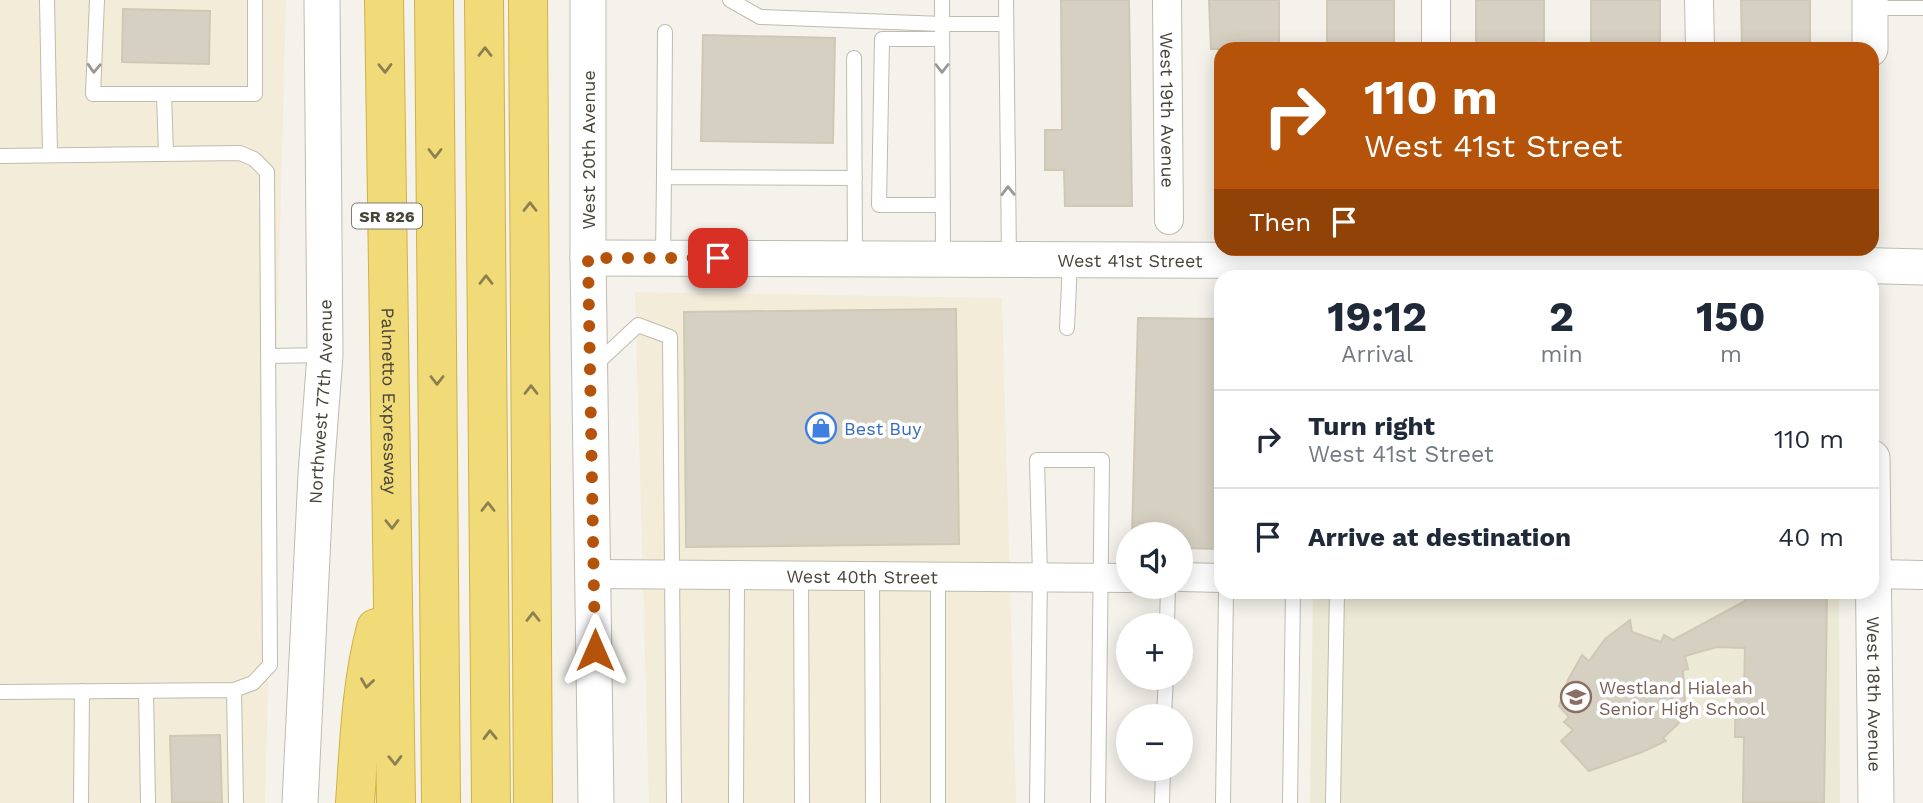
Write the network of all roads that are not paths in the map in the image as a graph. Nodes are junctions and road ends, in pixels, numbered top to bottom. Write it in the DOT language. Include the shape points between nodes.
graph roads {
  1 [pos="47,0"];
  2 [pos="97,0"];
  3 [pos="255,0"];
  4 [pos="322,0"];
  5 [pos="384,0"];
  6 [pos="434,0"];
  7 [pos="484,0"];
  8 [pos="528,0"];
  9 [pos="588,0"];
  10 [pos="730,0"];
  11 [pos="942,0"];
  12 [pos="1006,0"];
  13 [pos="1167,0"];
  14 [pos="1436,0"];
  15 [pos="1699,0"];
  16 [pos="1870,4"];
  17 [pos="1923,8"];
  18 [pos="1006,24"];
  19 [pos="665,32"];
  20 [pos="942,32"];
  21 [pos="1436,42"];
  22 [pos="1700,42"];
  23 [pos="1870,42"];
  24 [pos="854,58"];
  25 [pos="164,94"];
  26 [pos="166,154"];
  27 [pos="50,155"];
  28 [pos="0,156"];
  29 [pos="664,177"];
  30 [pos="855,178"];
  31 [pos="943,205"];
  32 [pos="1169,220"];
  33 [pos="588,258"];
  34 [pos="663,258"];
  35 [pos="855,258"];
  36 [pos="943,259"];
  37 [pos="1009,259"];
  38 [pos="1070,259"];
  39 [pos="1871,264"];
  40 [pos="1923,267"];
  41 [pos="1345,268"];
  42 [pos="1067,328"];
  43 [pos="325,355"];
  44 [pos="268,356"];
  45 [pos="590,369"];
  46 [pos="393,569"];
  47 [pos="594,574"];
  48 [pos="1879,574"];
  49 [pos="671,575"];
  50 [pos="737,575"];
  51 [pos="801,575"];
  52 [pos="1923,575"];
  53 [pos="872,576"];
  54 [pos="938,576"];
  55 [pos="1040,576"];
  56 [pos="1193,577"];
  57 [pos="1115,578"];
  58 [pos="1214,578"];
  59 [pos="1226,599"];
  60 [pos="1293,599"];
  61 [pos="1338,599"];
  62 [pos="1874,599"];
  63 [pos="439,609"];
  64 [pos="234,690"];
  65 [pos="82,691"];
  66 [pos="146,691"];
  67 [pos="0,692"];
  68 [pos="1163,781"];
  69 [pos="81,803"];
  70 [pos="148,803"];
  71 [pos="236,803"];
  72 [pos="300,803"];
  73 [pos="355,803"];
  74 [pos="396,803"];
  75 [pos="421,803"];
  76 [pos="441,803"];
  77 [pos="491,803"];
  78 [pos="535,803"];
  79 [pos="596,803"];
  80 [pos="674,803"];
  81 [pos="736,803"];
  82 [pos="802,803"];
  83 [pos="873,803"];
  84 [pos="938,803"];
  85 [pos="1037,803"];
  86 [pos="1098,803"];
  87 [pos="1162,803"];
  88 [pos="1223,803"];
  89 [pos="1290,803"];
  90 [pos="1333,803"];
  91 [pos="1876,803"];
  1 -- 27 [label="lane"];
  2 -- 25 [label="lane, one-way" via="93,94"];
  3 -- 25 [label="lane" via="255,94"];
  4 -- 43 [label="street, Northwest 77th Avenue"];
  5 -- 46 [label="highway, Palmetto Expressway / SR 826, one-way"];
  6 -- 63 [label="highway, one-way"];
  77 -- 7 [label="highway, one-way"];
  78 -- 8 [label="highway, one-way"];
  9 -- 33 [label="street, West 20th Avenue"];
  10 -- 20 [label="lane" via="760,17"];
  11 -- 20 [label="lane"];
  12 -- 18 [label="lane"];
  13 -- 32 [label="street, West 19th Avenue"];
  14 -- 21 [label="street"];
  15 -- 22 [label="street"];
  16 -- 17 [label="lane"];
  16 -- 23 [label="street"];
  18 -- 20 [label="lane"];
  37 -- 18 [label="lane, one-way"];
  19 -- 29 [label="lane"];
  20 -- 31 [label="lane, one-way"];
  20 -- 31 [label="lane" via="882,39 880,205"];
  24 -- 30 [label="lane"];
  25 -- 26 [label="lane"];
  26 -- 27 [label="lane"];
  26 -- 44 [label="lane" via="240,153 267,172"];
  27 -- 28 [label="lane"];
  29 -- 30 [label="lane"];
  29 -- 34 [label="lane"];
  30 -- 35 [label="lane"];
  31 -- 36 [label="lane"];
  33 -- 34 [label="street, West 41st Street"];
  33 -- 45 [label="street, West 20th Avenue"];
  34 -- 35 [label="street, West 41st Street"];
  35 -- 36 [label="street, West 41st Street"];
  36 -- 37 [label="street, West 41st Street"];
  37 -- 38 [label="street, West 41st Street"];
  38 -- 41 [label="street, West 41st Street"];
  38 -- 42 [label="lane"];
  39 -- 40 [label="street, West 41st Street"];
  39 -- 41 [label="street, West 41st Street"];
  43 -- 44 [label="lane"];
  43 -- 72 [label="street, Northwest 77th Avenue"];
  44 -- 64 [label="lane" via="270,665 253,684"];
  45 -- 47 [label="street, West 20th Avenue"];
  45 -- 49 [label="lane" via="638,325 670,337"];
  46 -- 73 [label="highway, one-way" via="372,645"];
  46 -- 74 [label="highway, Palmetto Expressway / SR 826, one-way"];
  47 -- 49 [label="street, West 40th Street"];
  47 -- 79 [label="street, West 20th Avenue"];
  48 -- 52 [label="street"];
  49 -- 50 [label="street, West 40th Street"];
  49 -- 80 [label="lane"];
  50 -- 51 [label="street, West 40th Street"];
  50 -- 81 [label="lane"];
  51 -- 53 [label="street, West 40th Street"];
  51 -- 82 [label="lane"];
  53 -- 54 [label="street, West 40th Street"];
  53 -- 83 [label="lane"];
  54 -- 55 [label="street, West 40th Street"];
  54 -- 84 [label="lane"];
  55 -- 57 [label="street, West 40th Street"];
  55 -- 57 [label="lane" via="1037,460 1102,460"];
  55 -- 85 [label="lane"];
  56 -- 58 [label="street"];
  57 -- 86 [label="lane"];
  59 -- 88 [label="lane"];
  60 -- 89 [label="lane"];
  61 -- 90 [label="lane"];
  62 -- 91 [label="street, West 18th Avenue"];
  63 -- 75 [label="highway"];
  63 -- 76 [label="highway"];
  64 -- 66 [label="lane"];
  64 -- 71 [label="lane"];
  65 -- 66 [label="lane"];
  65 -- 67 [label="lane"];
  65 -- 69 [label="lane"];
  66 -- 70 [label="lane"];
  68 -- 87 [label="lane"];
}
